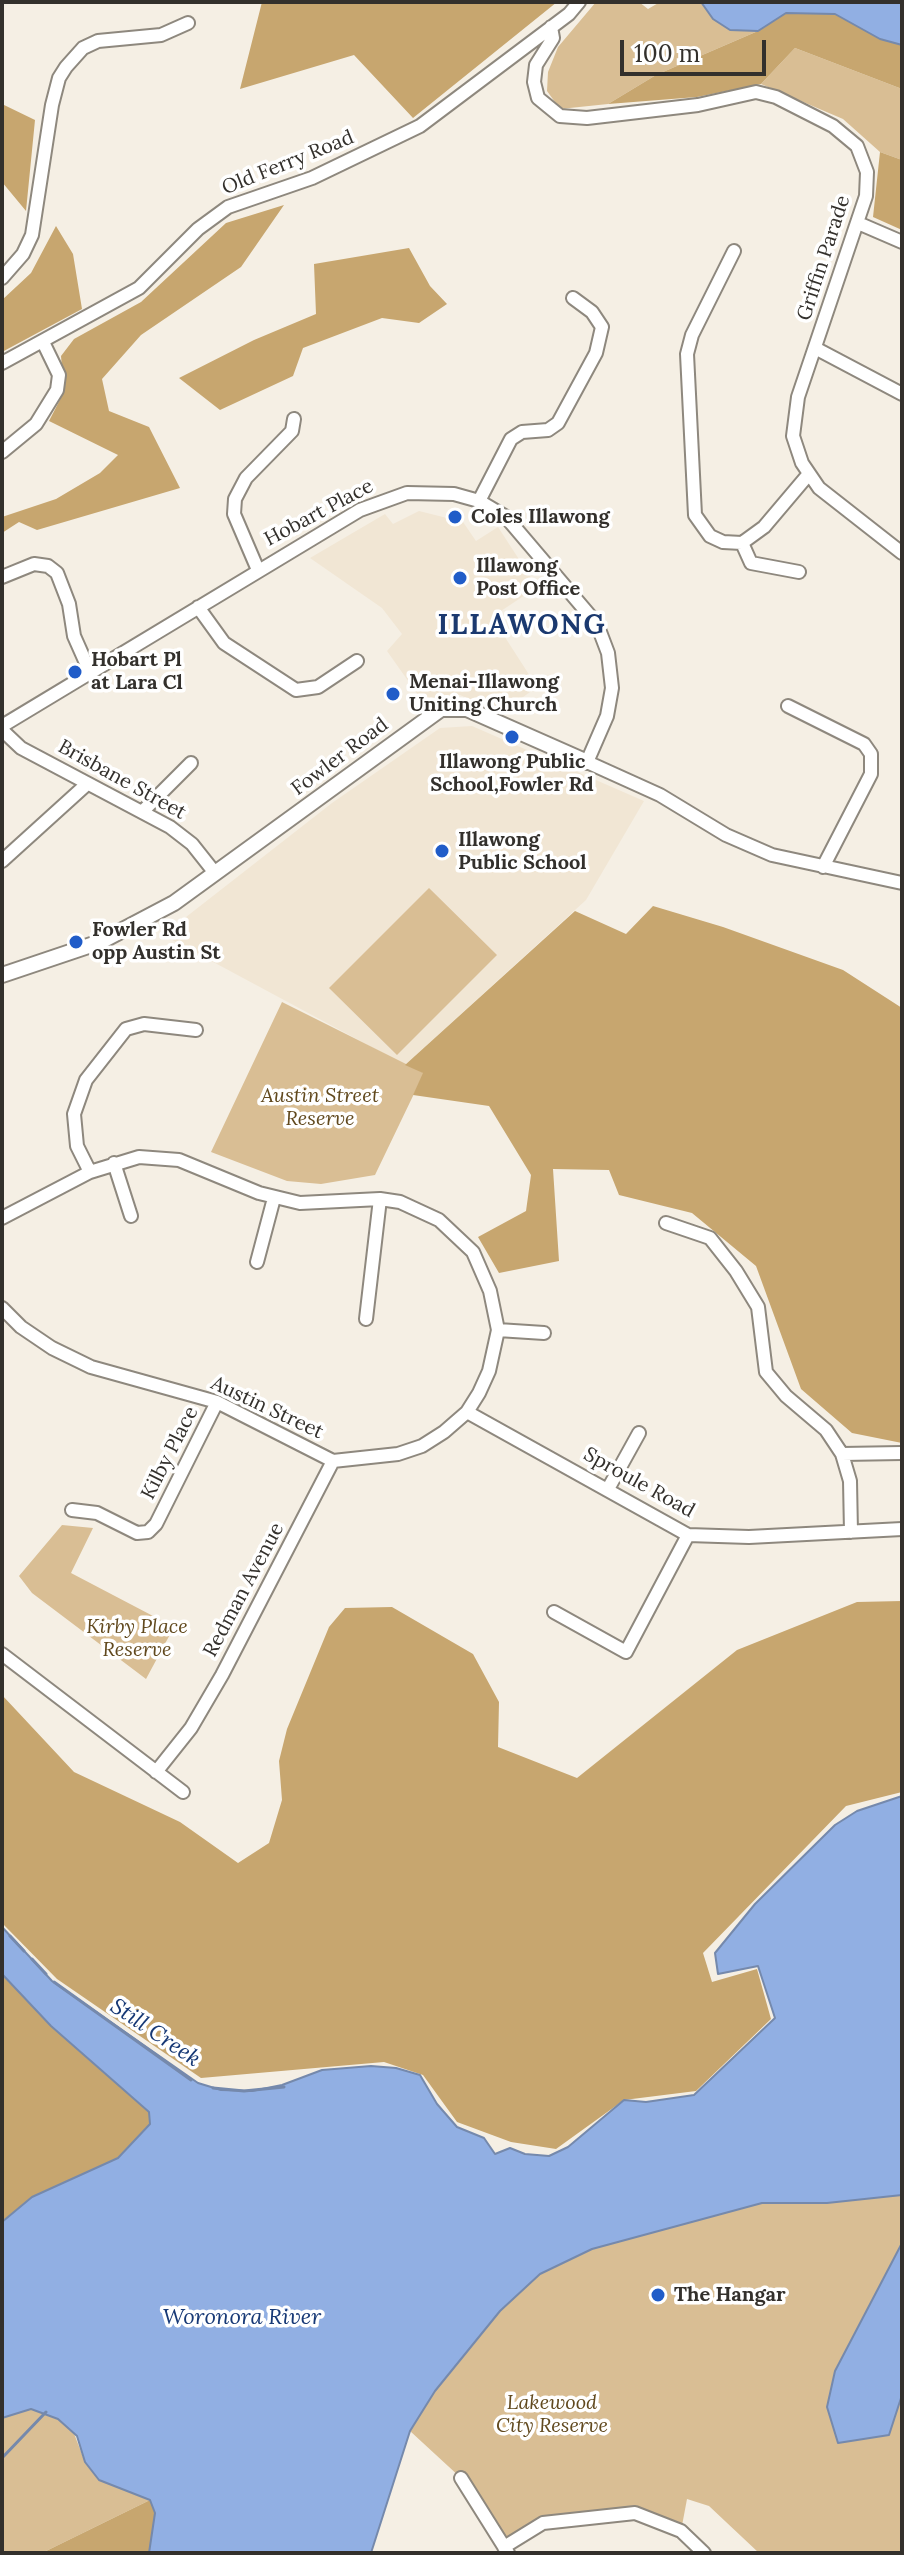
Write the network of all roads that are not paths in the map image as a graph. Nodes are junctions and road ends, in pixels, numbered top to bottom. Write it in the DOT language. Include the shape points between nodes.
graph roads {
  1 [pos="579,2"];
  2 [pos="188,23"];
  3 [pos="551,27"];
  4 [pos="858,223"];
  5 [pos="902,242"];
  6 [pos="734,251"];
  7 [pos="2,278"];
  8 [pos="573,298"];
  9 [pos="43,342"];
  10 [pos="815,348"];
  11 [pos="2,363"];
  12 [pos="902,394"];
  13 [pos="294,419"];
  14 [pos="2,452"];
  15 [pos="808,475"];
  16 [pos="479,501"];
  17 [pos="742,543"];
  18 [pos="902,553"];
  19 [pos="258,570"];
  20 [pos="799,572"];
  21 [pos="2,577"];
  22 [pos="198,607"];
  23 [pos="357,661"];
  24 [pos="90,672"];
  25 [pos="788,706"];
  26 [pos="2,728"];
  27 [pos="587,762"];
  28 [pos="191,763"];
  29 [pos="87,784"];
  30 [pos="142,812"];
  31 [pos="2,861"];
  32 [pos="823,867"];
  33 [pos="215,873"];
  34 [pos="902,883"];
  35 [pos="40,962"];
  36 [pos="2,964"];
  37 [pos="2,975"];
  38 [pos="196,1030"];
  39 [pos="114,1163"];
  40 [pos="90,1172"];
  41 [pos="274,1198"];
  42 [pos="380,1199"];
  43 [pos="131,1216"];
  44 [pos="2,1218"];
  45 [pos="666,1223"];
  46 [pos="257,1262"];
  47 [pos="2,1308"];
  48 [pos="366,1319"];
  49 [pos="498,1330"];
  50 [pos="544,1333"];
  51 [pos="217,1402"];
  52 [pos="467,1412"];
  53 [pos="639,1433"];
  54 [pos="902,1453"];
  55 [pos="842,1454"];
  56 [pos="333,1461"];
  57 [pos="608,1489"];
  58 [pos="72,1510"];
  59 [pos="902,1529"];
  60 [pos="851,1532"];
  61 [pos="688,1535"];
  62 [pos="554,1612"];
  63 [pos="2,1654"];
  64 [pos="156,1772"];
  65 [pos="183,1792"];
  66 [pos="461,2478"];
  67 [pos="506,2550"];
  68 [pos="704,2553"];
  1 -- 3 [label="street, Griffin Parade"];
  2 -- 7 [label="street" via="161,35 98,41 83,48 66,67 52,105 32,235"];
  3 -- 4 [label="street, Griffin Parade" via="553,38 536,65 534,82 538,98 551,112 587,118 766,93 833,126 857,146 867,181"];
  3 -- 9 [label="street, Old Ferry Road" via="404,135 312,178 219,212 139,288"];
  4 -- 5 [label="street"];
  4 -- 10 [label="street, Griffin Parade"];
  6 -- 17 [label="street" via="692,335 685,366 695,515 710,536"];
  8 -- 16 [label="street" via="602,327 596,353 558,423 511,439"];
  9 -- 11 [label="street, Old Ferry Road"];
  9 -- 14 [label="street" via="59,375 57,390 36,424"];
  10 -- 12 [label="street"];
  10 -- 15 [label="street, Griffin Parade" via="792,423 795,447"];
  13 -- 19 [label="street" via="292,431 246,478 235,499 234,514"];
  15 -- 17 [label="street" via="764,527"];
  15 -- 18 [label="street, Griffin Parade"];
  16 -- 19 [label="street, Hobart Place" via="428,492 384,499"];
  16 -- 27 [label="street, Hobart Place" via="516,526 593,619 604,642 611,698"];
  17 -- 20 [label="street" via="751,563"];
  19 -- 22 [label="street, Hobart Place"];
  21 -- 24 [label="street" via="34,564 57,573"];
  22 -- 23 [label="street" via="224,643 296,690 318,687"];
  22 -- 24 [label="street, Hobart Place"];
  24 -- 26 [label="street, Hobart Place"];
  25 -- 32 [label="street" via="864,744 871,754 871,774"];
  26 -- 29 [label="street, Brisbane Street" via="15,745"];
  27 -- 32 [label="street, Fowler Road" via="756,849"];
  27 -- 33 [label="street, Fowler Road" via="472,711 446,708"];
  28 -- 30 [label="street"];
  29 -- 30 [label="street, Brisbane Street"];
  29 -- 31 [label="street"];
  30 -- 33 [label="street, Brisbane Street" via="185,837"];
  32 -- 34 [label="street, Fowler Road"];
  33 -- 35 [label="street, Fowler Road" via="137,924"];
  35 -- 36 [label="street, Fowler Road"];
  35 -- 37 [label="street, Fowler Road"];
  38 -- 40 [label="street" via="144,1024 126,1029 86,1080 74,1114 77,1146"];
  39 -- 40 [label="street, Austin Street"];
  39 -- 41 [label="street, Austin Street" via="139,1157 179,1160"];
  39 -- 43 [label="street"];
  40 -- 44 [label="street, Austin Street"];
  41 -- 42 [label="street, Austin Street" via="327,1204"];
  41 -- 46 [label="street"];
  42 -- 48 [label="street"];
  42 -- 49 [label="street, Austin Street" via="439,1220 473,1252 490,1291"];
  45 -- 55 [label="street" via="710,1238 736,1271 758,1307 766,1372 826,1430"];
  47 -- 51 [label="street, Austin Street" via="52,1348 91,1367"];
  49 -- 50 [label="street"];
  49 -- 52 [label="street, Austin Street" via="489,1371"];
  51 -- 56 [label="street, Austin Street"];
  51 -- 58 [label="street, Kilby Place" via="148,1532 137,1533 97,1513"];
  52 -- 56 [label="street, Austin Street" via="422,1446 380,1459"];
  52 -- 57 [label="street, Sproule Road"];
  53 -- 57 [label="street"];
  54 -- 55 [label="street"];
  55 -- 60 [label="street" via="850,1481"];
  56 -- 64 [label="street, Redman Avenue" via="222,1675 191,1728"];
  57 -- 61 [label="street, Sproule Road"];
  59 -- 60 [label="street, Sproule Road"];
  60 -- 61 [label="street, Sproule Road"];
  61 -- 62 [label="street" via="626,1652"];
  63 -- 64 [label="street"];
  64 -- 65 [label="street"];
  66 -- 67 [label="street"];
  67 -- 68 [label="street" via="543,2523 635,2513 681,2531"];
}
